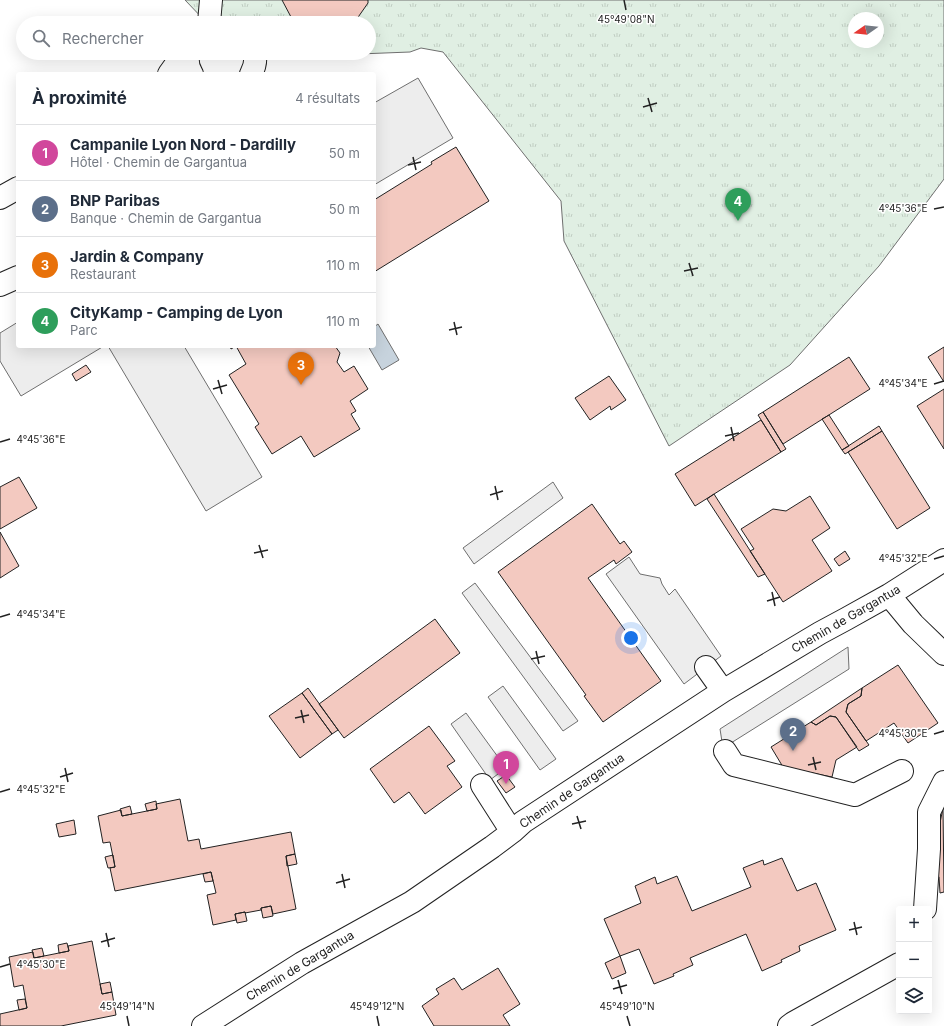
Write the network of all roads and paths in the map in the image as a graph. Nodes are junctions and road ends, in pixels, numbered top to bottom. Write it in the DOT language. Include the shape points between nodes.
graph roads {
  1 [pos="211,0"];
  2 [pos="210,16"];
  3 [pos="179,60"];
  4 [pos="187,60"];
  5 [pos="256,60"];
  6 [pos="170,72"];
  7 [pos="191,72"];
  8 [pos="252,72"];
  9 [pos="16,189"];
  10 [pos="0,198"];
  11 [pos="16,277"];
  12 [pos="0,284"];
  13 [pos="944,560"];
  14 [pos="889,595"];
  15 [pos="944,654"];
  16 [pos="706,667"];
  17 [pos="723,691"];
  18 [pos="725,751"];
  19 [pos="902,771"];
  20 [pos="944,782"];
  21 [pos="482,785"];
  22 [pos="512,832"];
  23 [pos="925,906"];
  24 [pos="896,966"];
  25 [pos="203,1026"];
  26 [pos="789,1026"];
  1 -- 2 [label="street"];
  3 -- 6 [label="street"];
  4 -- 7 [label="street"];
  5 -- 8 [label="street"];
  9 -- 10 [label="street"];
  11 -- 12 [label="street"];
  13 -- 14 [label="street, Chemin de Gargantua"];
  14 -- 15 [label="street" via="913,624"];
  14 -- 17 [label="street, Chemin de Gargantua"];
  16 -- 17 [label="street"];
  17 -- 22 [label="street, Chemin de Gargantua" via="523,822"];
  18 -- 19 [label="street" via="734,765 855,795"];
  20 -- 23 [label="street" via="929,812"];
  21 -- 22 [label="street"];
  22 -- 25 [label="street, Chemin de Gargantua" via="412,902 302,963"];
  24 -- 26 [label="street"];
}
